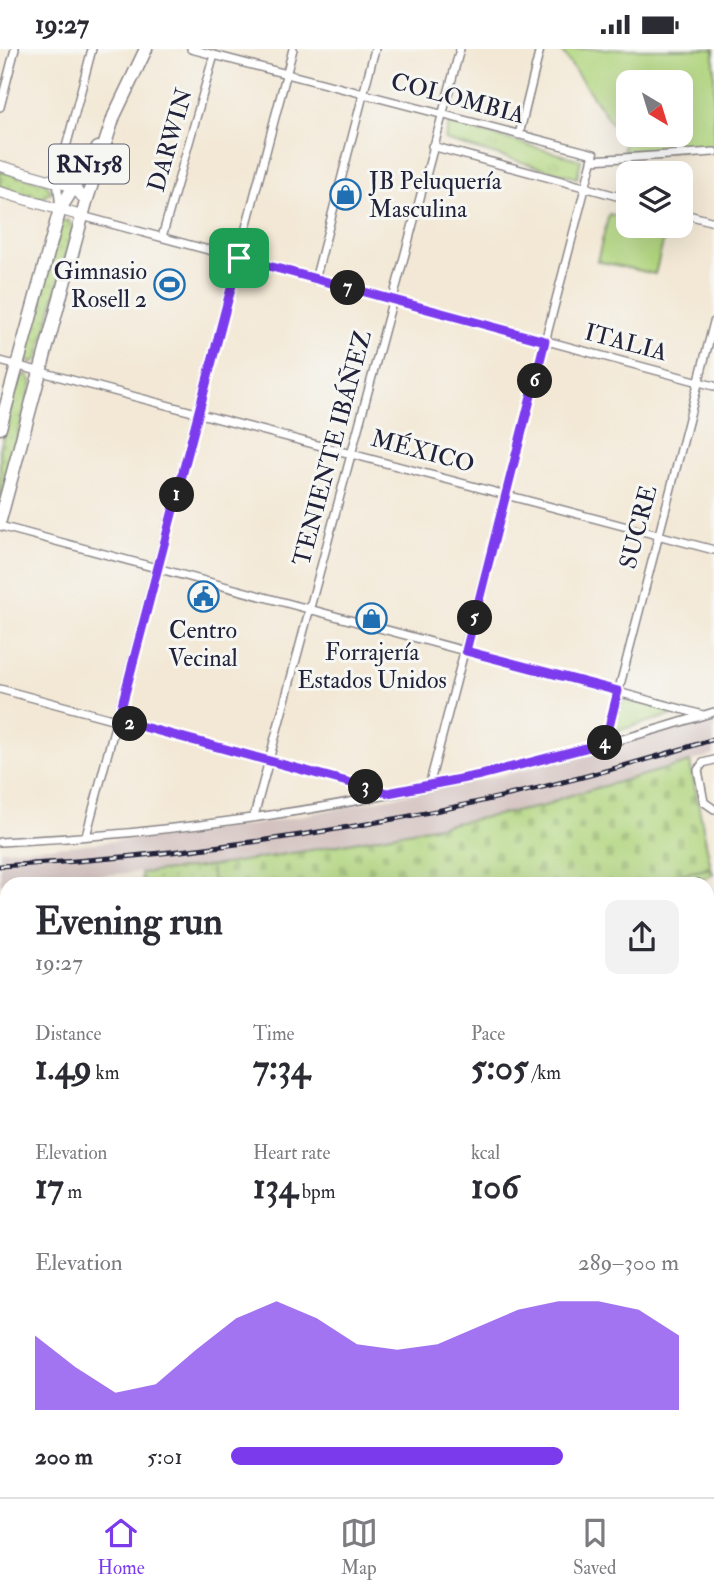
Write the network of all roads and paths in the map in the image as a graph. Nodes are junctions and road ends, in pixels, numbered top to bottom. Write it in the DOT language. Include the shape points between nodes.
graph roads {
  1 [pos="15,49"];
  2 [pos="92,49"];
  3 [pos="146,49"];
  4 [pos="191,49"];
  5 [pos="293,49"];
  6 [pos="375,49"];
  7 [pos="460,49"];
  8 [pos="540,49"];
  9 [pos="214,54"];
  10 [pos="287,72"];
  11 [pos="363,93"];
  12 [pos="0,107"];
  13 [pos="440,114"];
  14 [pos="114,116"];
  15 [pos="519,135"];
  16 [pos="432,146"];
  17 [pos="714,152"];
  18 [pos="593,157"];
  19 [pos="0,166"];
  20 [pos="57,181"];
  21 [pos="74,187"];
  22 [pos="585,187"];
  23 [pos="0,192"];
  24 [pos="616,196"];
  25 [pos="86,202"];
  26 [pos="60,209"];
  27 [pos="82,216"];
  28 [pos="693,216"];
  29 [pos="714,222"];
  30 [pos="162,237"];
  31 [pos="239,258"];
  32 [pos="315,279"];
  33 [pos="391,300"];
  34 [pos="714,322"];
  35 [pos="545,341"];
  36 [pos="0,361"];
  37 [pos="17,365"];
  38 [pos="40,371"];
  39 [pos="698,381"];
  40 [pos="714,386"];
  41 [pos="198,413"];
  42 [pos="0,428"];
  43 [pos="351,451"];
  44 [pos="507,493"];
  45 [pos="0,520"];
  46 [pos="0,526"];
  47 [pos="657,534"];
  48 [pos="714,549"];
  49 [pos="158,568"];
  50 [pos="311,608"];
  51 [pos="466,651"];
  52 [pos="0,689"];
  53 [pos="618,691"];
  54 [pos="714,712"];
  55 [pos="703,715"];
  56 [pos="118,720"];
  57 [pos="605,743"];
  58 [pos="714,760"];
  59 [pos="269,762"];
  60 [pos="429,786"];
  61 [pos="388,793"];
  62 [pos="714,809"];
  63 [pos="254,817"];
  64 [pos="86,836"];
  65 [pos="0,842"];
  1 -- 12 [label="street"];
  2 -- 20 [label="street"];
  3 -- 14 [label="highway, RN158"];
  4 -- 9 [label="street, COLOMBIA"];
  5 -- 10 [label="street"];
  6 -- 11 [label="street"];
  7 -- 13 [label="street, TENIENTE IBÁÑEZ"];
  8 -- 15 [label="street"];
  9 -- 10 [label="street, COLOMBIA"];
  9 -- 30 [label="street, DARWIN"];
  10 -- 11 [label="street, COLOMBIA"];
  10 -- 31 [label="street"];
  11 -- 13 [label="street, COLOMBIA"];
  11 -- 32 [label="street"];
  13 -- 15 [label="street, COLOMBIA"];
  13 -- 16 [label="street, TENIENTE IBÁÑEZ"];
  14 -- 21 [label="highway, RN158"];
  14 -- 25 [label="highway, RN158"];
  15 -- 18 [label="street, COLOMBIA"];
  16 -- 22 [label="street"];
  16 -- 33 [label="street, TENIENTE IBÁÑEZ"];
  17 -- 18 [label="street, COLOMBIA"];
  18 -- 22 [label="street"];
  19 -- 20 [label="main road"];
  20 -- 21 [label="main road"];
  20 -- 26 [label="street"];
  21 -- 25 [label="main road"];
  21 -- 26 [label="highway, RN158"];
  22 -- 24 [label="street"];
  22 -- 35 [label="street"];
  23 -- 26 [label="main road"];
  25 -- 27 [label="highway, RN158"];
  26 -- 27 [label="main road"];
  26 -- 37 [label="highway, RN158"];
  27 -- 30 [label="street, ITALIA"];
  27 -- 38 [label="highway, RN158"];
  28 -- 29 [label="street"];
  30 -- 31 [label="street, ITALIA"];
  31 -- 32 [label="street, ITALIA"];
  31 -- 41 [label="street"];
  32 -- 33 [label="street, ITALIA"];
  33 -- 35 [label="street, ITALIA"];
  33 -- 43 [label="street, TENIENTE IBÁÑEZ"];
  34 -- 39 [label="street, SUCRE"];
  35 -- 39 [label="street, ITALIA"];
  35 -- 44 [label="street"];
  36 -- 37 [label="street, MÉXICO"];
  37 -- 38 [label="street, MÉXICO"];
  37 -- 42 [label="highway, RN158"];
  38 -- 41 [label="street, MÉXICO"];
  38 -- 45 [label="highway, RN158"];
  39 -- 40 [label="street, ITALIA"];
  39 -- 47 [label="street, SUCRE"];
  41 -- 43 [label="street, MÉXICO"];
  41 -- 49 [label="street"];
  43 -- 44 [label="street, MÉXICO"];
  43 -- 50 [label="street, TENIENTE IBÁÑEZ"];
  44 -- 47 [label="street, MÉXICO"];
  44 -- 51 [label="street"];
  46 -- 49 [label="street"];
  47 -- 48 [label="street, MÉXICO"];
  47 -- 53 [label="street, SUCRE"];
  49 -- 50 [label="street"];
  49 -- 56 [label="street"];
  50 -- 51 [label="street"];
  50 -- 59 [label="street, TENIENTE IBÁÑEZ"];
  51 -- 53 [label="street"];
  51 -- 60 [label="street"];
  52 -- 56 [label="street"];
  53 -- 55 [label="street"];
  53 -- 57 [label="street, SUCRE"];
  54 -- 55 [label="street"];
  55 -- 57 [label="street"];
  56 -- 59 [label="street"];
  56 -- 64 [label="street"];
  57 -- 60 [label="street"];
  58 -- 62 [label="street" via="698,770 705,804"];
  59 -- 61 [label="street"];
  59 -- 63 [label="street, TENIENTE IBÁÑEZ"];
  60 -- 61 [label="street"];
  61 -- 63 [label="street"];
  63 -- 64 [label="street"];
  64 -- 65 [label="street"];
}
